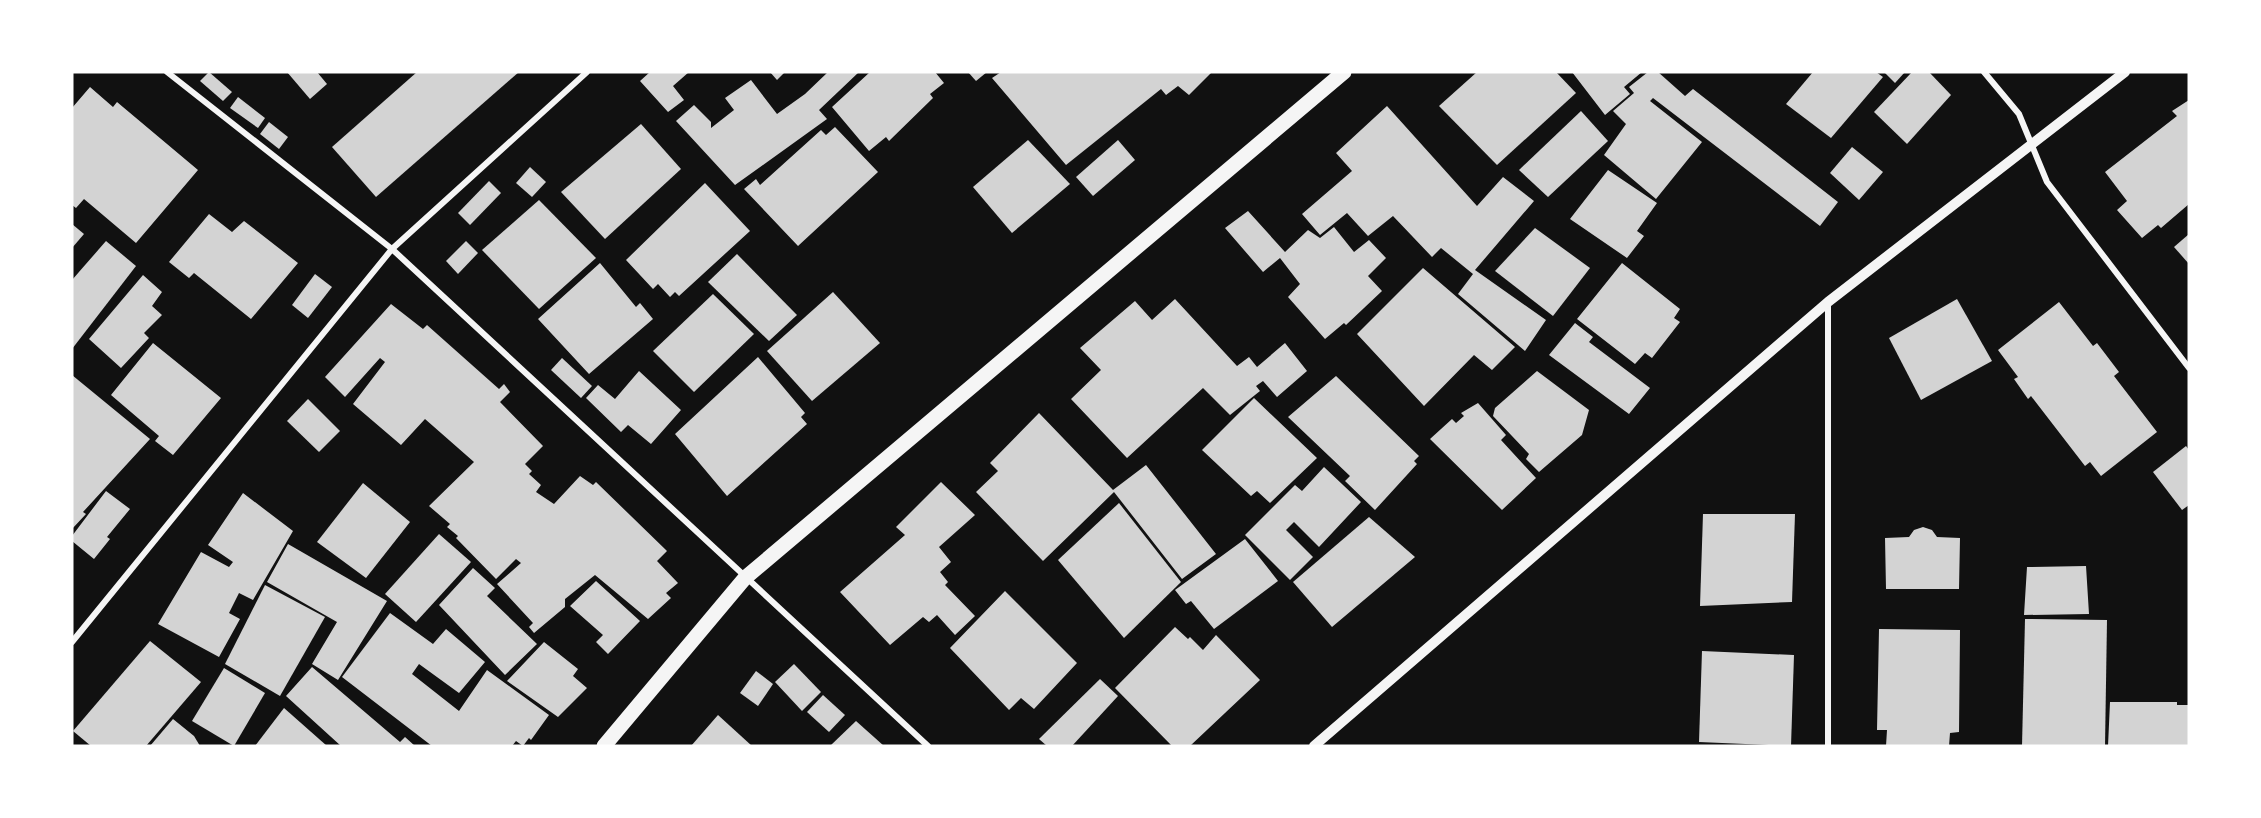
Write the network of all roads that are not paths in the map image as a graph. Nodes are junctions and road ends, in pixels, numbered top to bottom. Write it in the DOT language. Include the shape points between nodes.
graph roads {
  1 [pos="167,72"];
  2 [pos="587,72"];
  3 [pos="1344,72"];
  4 [pos="1984,72"];
  5 [pos="2125,72"];
  6 [pos="2032,144"];
  7 [pos="392,249"];
  8 [pos="1828,302"];
  9 [pos="2189,368"];
  10 [pos="745,578"];
  11 [pos="72,642"];
  12 [pos="604,746"];
  13 [pos="928,746"];
  14 [pos="1314,746"];
  15 [pos="1828,746"];
  1 -- 7 [label="street"];
  2 -- 7 [label="street"];
  3 -- 10 [label="main road"];
  4 -- 6 [label="street" via="2019,114"];
  5 -- 6 [label="street"];
  6 -- 8 [label="street"];
  6 -- 9 [label="street" via="2047,182"];
  7 -- 10 [label="street"];
  7 -- 11 [label="street"];
  8 -- 14 [label="street"];
  8 -- 15 [label="street"];
  10 -- 12 [label="main road"];
  10 -- 13 [label="street"];
}
